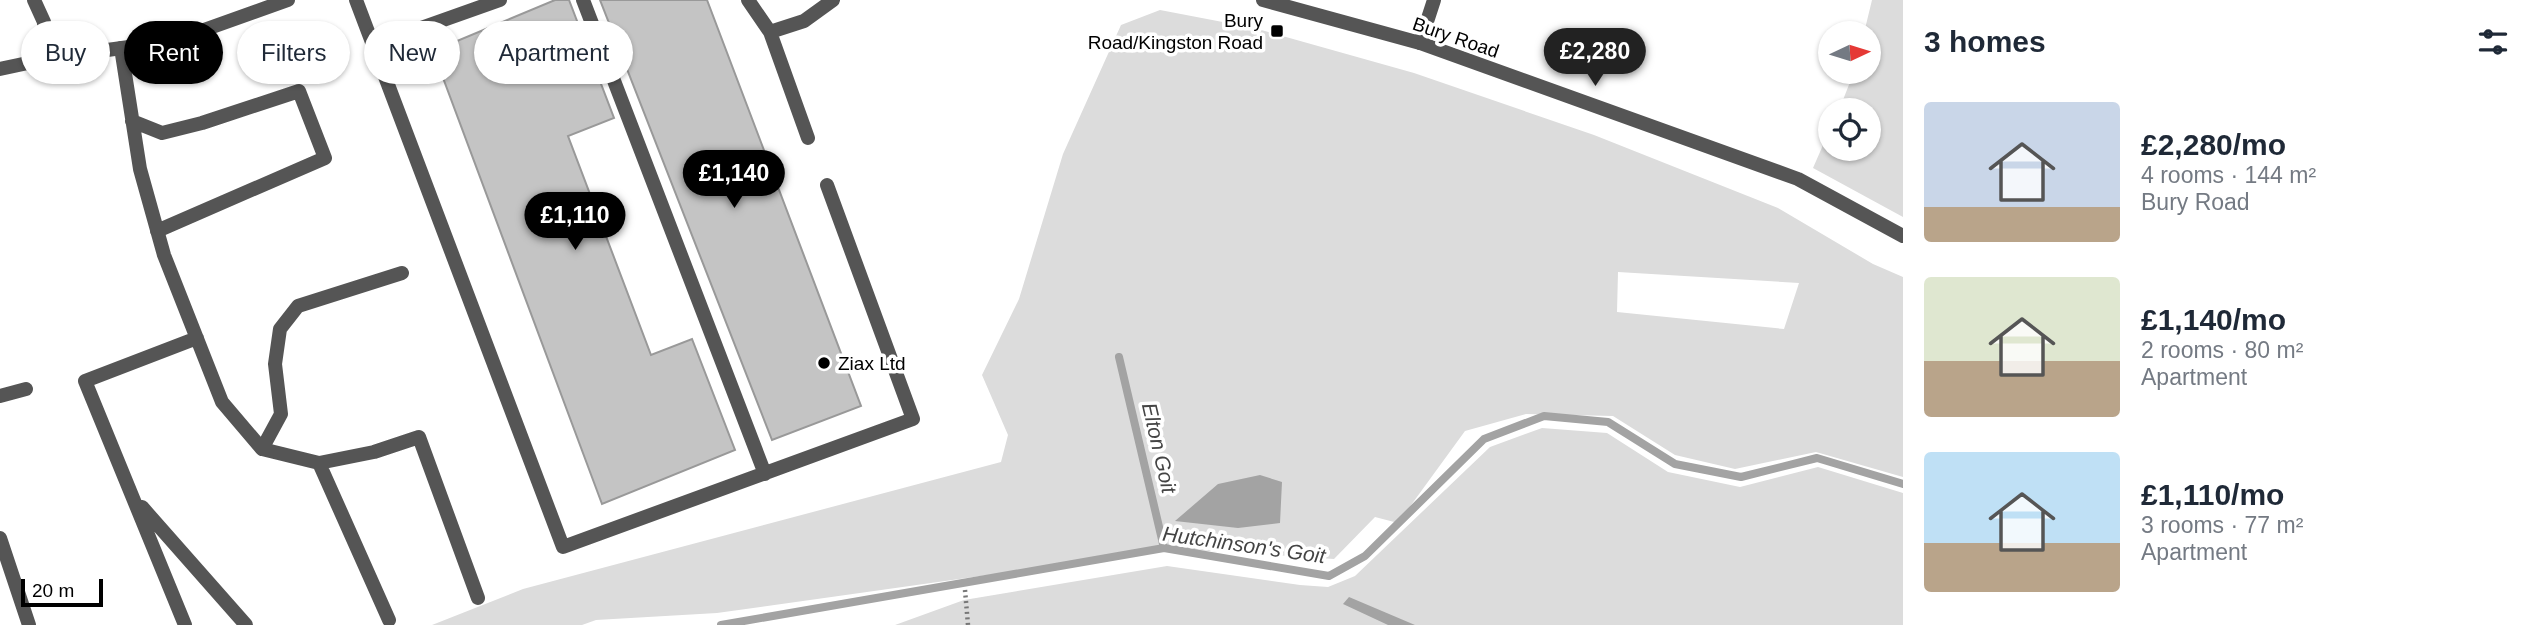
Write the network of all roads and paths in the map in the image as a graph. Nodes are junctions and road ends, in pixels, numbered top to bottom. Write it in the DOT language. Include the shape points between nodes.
graph roads {
  1 [pos="34,0"];
  2 [pos="288,0"];
  3 [pos="356,0"];
  4 [pos="500,0"];
  5 [pos="583,0"];
  6 [pos="748,0"];
  7 [pos="833,0"];
  8 [pos="1263,0"];
  9 [pos="1434,0"];
  10 [pos="44,21"];
  11 [pos="364,21"];
  12 [pos="441,21"];
  13 [pos="770,32"];
  14 [pos="1420,43"];
  15 [pos="121,48"];
  16 [pos="110,50"];
  17 [pos="21,64"];
  18 [pos="0,69"];
  19 [pos="388,84"];
  20 [pos="132,121"];
  21 [pos="808,138"];
  22 [pos="827,185"];
  23 [pos="157,231"];
  24 [pos="1903,236"];
  25 [pos="402,273"];
  26 [pos="197,338"];
  27 [pos="26,389"];
  28 [pos="0,396"];
  29 [pos="262,449"];
  30 [pos="319,463"];
  31 [pos="765,474"];
  32 [pos="135,498"];
  33 [pos="0,538"];
  34 [pos="965,590"];
  35 [pos="478,598"];
  36 [pos="389,620"];
  37 [pos="29,625"];
  38 [pos="185,625"];
  39 [pos="246,625"];
  40 [pos="968,625"];
  1 -- 10 [label="street"];
  2 -- 15 [label="street" via="173,41"];
  3 -- 11 [label="street"];
  4 -- 12 [label="street"];
  5 -- 31 [label="street"];
  6 -- 13 [label="street"];
  7 -- 13 [label="street" via="804,21"];
  8 -- 14 [label="street, Bury Road"];
  9 -- 14 [label="street"];
  13 -- 21 [label="street"];
  14 -- 24 [label="street, Bury Road" via="1798,179"];
  15 -- 16 [label="street"];
  15 -- 20 [label="street"];
  17 -- 18 [label="street"];
  19 -- 31 [label="street" via="563,547"];
  20 -- 23 [label="street"];
  20 -- 23 [label="street" via="162,133 299,91 325,158"];
  22 -- 31 [label="street" via="914,419"];
  23 -- 26 [label="street"];
  25 -- 29 [label="street" via="298,306 280,329 275,364 281,414"];
  26 -- 29 [label="street" via="222,401"];
  26 -- 32 [label="street" via="85,382"];
  27 -- 28 [label="street"];
  29 -- 30 [label="street"];
  30 -- 35 [label="street" via="419,437"];
  30 -- 36 [label="street"];
  32 -- 38 [label="street"];
  32 -- 39 [label="street"];
  33 -- 37 [label="street"];
  34 -- 40 [label="path"];
}
